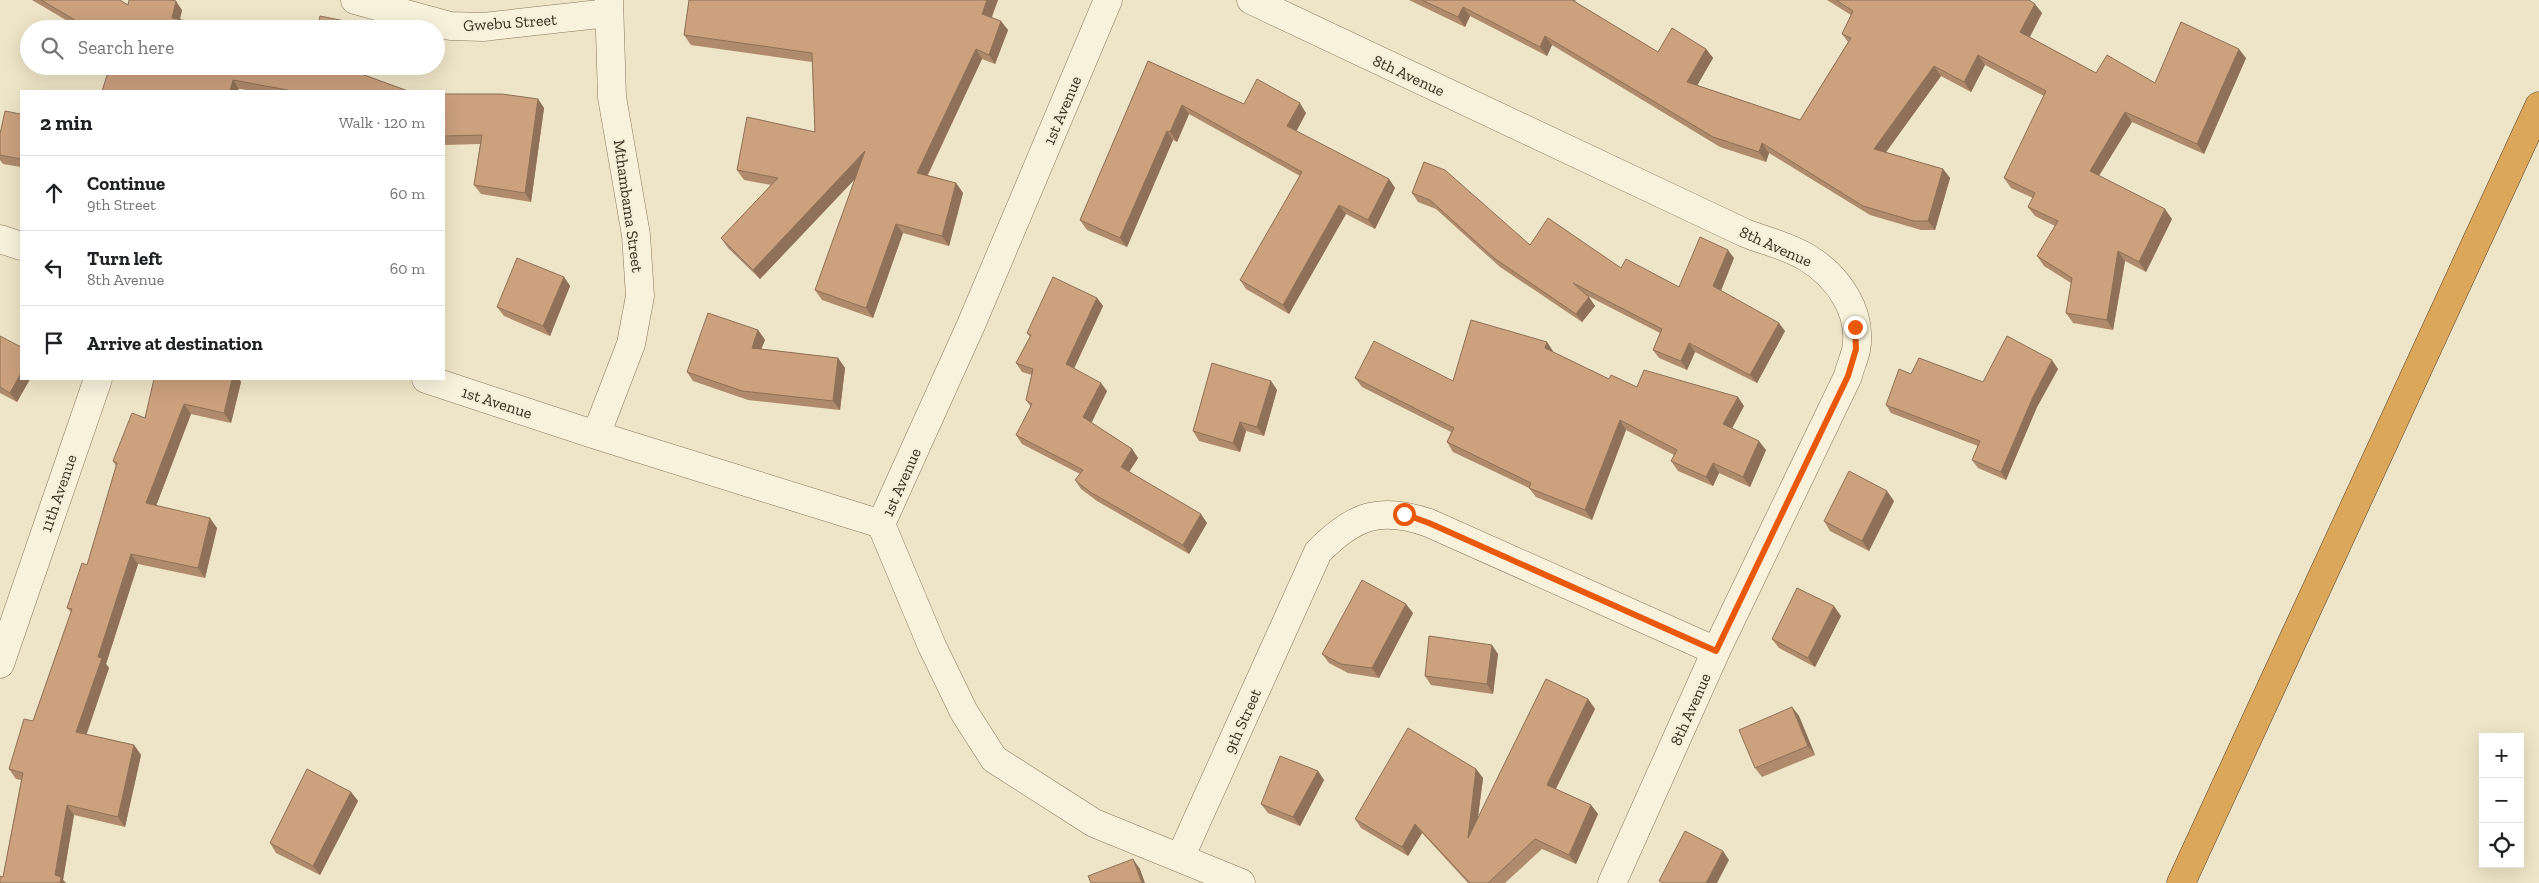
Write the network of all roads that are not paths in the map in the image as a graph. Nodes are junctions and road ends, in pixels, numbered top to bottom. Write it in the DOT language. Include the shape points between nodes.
graph roads {
  1 [pos="355,0"];
  2 [pos="1108,0"];
  3 [pos="1251,0"];
  4 [pos="608,6"];
  5 [pos="428,20"];
  6 [pos="445,25"];
  7 [pos="2539,106"];
  8 [pos="0,239"];
  9 [pos="20,246"];
  10 [pos="98,380"];
  11 [pos="429,380"];
  12 [pos="596,435"];
  13 [pos="881,524"];
  14 [pos="9,604"];
  15 [pos="1716,651"];
  16 [pos="0,664"];
  17 [pos="1180,858"];
  18 [pos="1241,883"];
  19 [pos="1612,883"];
  20 [pos="2181,883"];
  1 -- 5 [label="street, Gwebu Street"];
  2 -- 13 [label="street, 1st Avenue" via="972,325"];
  3 -- 15 [label="street, 8th Avenue" via="1745,233 1805,256 1838,282 1850,304 1855,327 1856,349 1848,376"];
  4 -- 6 [label="street, Gwebu Street" via="499,25"];
  4 -- 12 [label="street, Mthambama Street" via="612,97 636,235 640,296 632,344"];
  7 -- 20 [label="highway"];
  8 -- 9 [label="street"];
  10 -- 14 [label="street, 11th Avenue"];
  11 -- 12 [label="street, 1st Avenue"];
  12 -- 13 [label="street, 1st Avenue"];
  13 -- 17 [label="street" via="932,646 964,712 994,759 1094,822"];
  14 -- 16 [label="street, 11th Avenue"];
  15 -- 17 [label="street, 9th Street" via="1429,523 1404,514 1369,517 1345,528 1318,552"];
  15 -- 19 [label="street, 8th Avenue"];
  17 -- 18 [label="street"];
}
